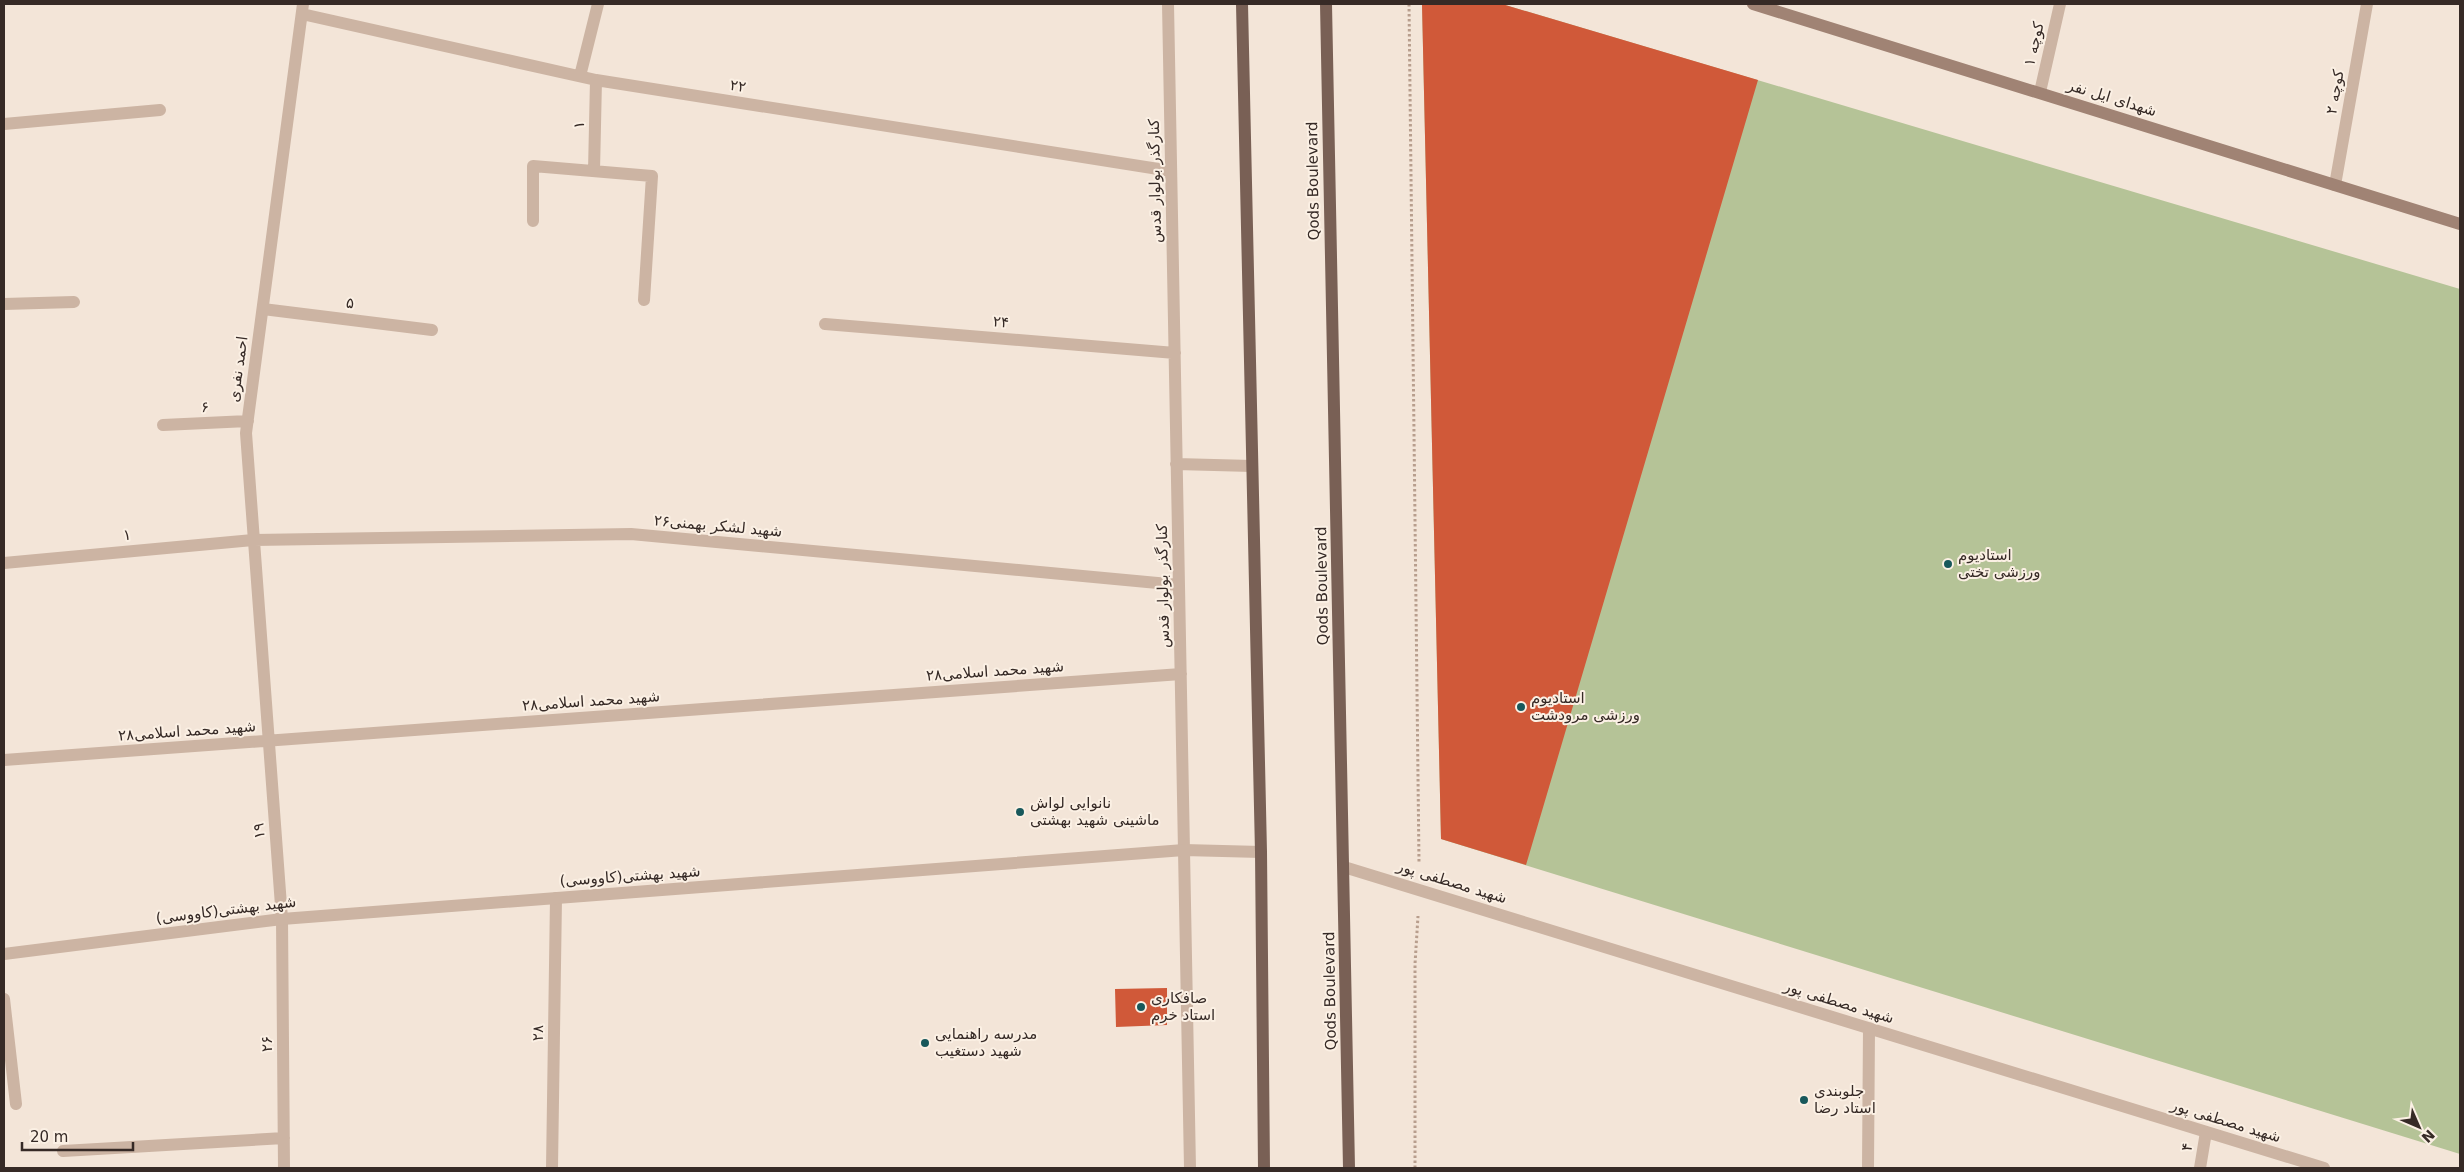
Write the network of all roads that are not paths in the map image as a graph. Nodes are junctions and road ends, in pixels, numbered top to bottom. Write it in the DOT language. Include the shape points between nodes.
graph roads {
  1 [pos="598,4"];
  2 [pos="1168,4"];
  3 [pos="1242,4"];
  4 [pos="1326,4"];
  5 [pos="1753,4"];
  6 [pos="2060,4"];
  7 [pos="2367,4"];
  8 [pos="303,9"];
  9 [pos="580,76"];
  10 [pos="596,80"];
  11 [pos="2040,92"];
  12 [pos="160,110"];
  13 [pos="4,124"];
  14 [pos="594,171"];
  15 [pos="1171,171"];
  16 [pos="2335,185"];
  17 [pos="532,221"];
  18 [pos="2460,224"];
  19 [pos="644,300"];
  20 [pos="74,302"];
  21 [pos="4,304"];
  22 [pos="263,309"];
  23 [pos="825,324"];
  24 [pos="432,330"];
  25 [pos="1174,353"];
  26 [pos="248,421"];
  27 [pos="163,425"];
  28 [pos="1176,464"];
  29 [pos="1252,466"];
  30 [pos="253,540"];
  31 [pos="4,562"];
  32 [pos="1179,585"];
  33 [pos="1181,674"];
  34 [pos="268,741"];
  35 [pos="4,760"];
  36 [pos="1184,850"];
  37 [pos="1261,852"];
  38 [pos="1344,866"];
  39 [pos="556,898"];
  40 [pos="282,919"];
  41 [pos="4,954"];
  42 [pos="4,999"];
  43 [pos="1869,1028"];
  44 [pos="16,1104"];
  45 [pos="2206,1132"];
  46 [pos="284,1138"];
  47 [pos="63,1151"];
  48 [pos="284,1168"];
  49 [pos="552,1168"];
  50 [pos="1190,1168"];
  51 [pos="1264,1168"];
  52 [pos="1349,1168"];
  53 [pos="1868,1168"];
  54 [pos="2200,1168"];
  55 [pos="2324,1168"];
  1 -- 9 [label="street"];
  2 -- 15 [label="street, کنارگذر بولوار قدس"];
  3 -- 29 [label="main road"];
  4 -- 38 [label="main road, Qods Boulevard"];
  5 -- 11 [label="main road, شهدای ایل نفر"];
  6 -- 11 [label="street, کوچه ۱"];
  7 -- 16 [label="street, کوچه ۲"];
  8 -- 9 [label="street, ۲۲"];
  8 -- 22 [label="street, احمد نفری"];
  9 -- 10 [label="street, ۲۲"];
  10 -- 14 [label="street, ۱"];
  10 -- 15 [label="street, ۲۲"];
  11 -- 16 [label="main road, شهدای ایل نفر"];
  12 -- 13 [label="street"];
  14 -- 17 [label="street" via="533,166"];
  14 -- 19 [label="street" via="652,176"];
  15 -- 25 [label="street, کنارگذر بولوار قدس"];
  16 -- 18 [label="main road, شهدای ایل نفر"];
  20 -- 21 [label="street"];
  22 -- 24 [label="street, ۵"];
  22 -- 26 [label="street, احمد نفری"];
  23 -- 25 [label="street, ۲۴"];
  25 -- 28 [label="street, کنارگذر بولوار قدس"];
  26 -- 27 [label="street, ۶"];
  26 -- 30 [label="street, احمد نفری" via="246,434"];
  28 -- 29 [label="street"];
  28 -- 32 [label="street, کنارگذر بولوار قدس"];
  29 -- 37 [label="main road"];
  30 -- 31 [label="street, ۱"];
  30 -- 32 [label="street, شهید لشکر بهمنی۲۶" via="631,534"];
  30 -- 34 [label="street, احمد نفری"];
  32 -- 33 [label="street, کنارگذر بولوار قدس"];
  33 -- 34 [label="street, شهید محمد اسلامی۲۸"];
  33 -- 36 [label="street, کنارگذر بولوار قدس"];
  34 -- 35 [label="street, شهید محمد اسلامی۲۸"];
  34 -- 40 [label="street, ۱۹"];
  36 -- 37 [label="street, شهید بهشتی(کاووسی)"];
  36 -- 39 [label="street, شهید بهشتی(کاووسی)"];
  36 -- 50 [label="street, کنارگذر بولوار قدس"];
  37 -- 51 [label="main road"];
  38 -- 43 [label="street, شهید مصطفی پور"];
  38 -- 52 [label="main road, Qods Boulevard"];
  39 -- 40 [label="street, شهید بهشتی(کاووسی)"];
  39 -- 49 [label="street, ۲۸"];
  40 -- 41 [label="street, شهید بهشتی(کاووسی)"];
  40 -- 46 [label="street, ۲۶"];
  42 -- 44 [label="street"];
  43 -- 45 [label="street, شهید مصطفی پور"];
  43 -- 53 [label="street"];
  45 -- 54 [label="street, ۴"];
  45 -- 55 [label="street, شهید مصطفی پور"];
  46 -- 47 [label="street"];
  46 -- 48 [label="street, ۲۶"];
}
